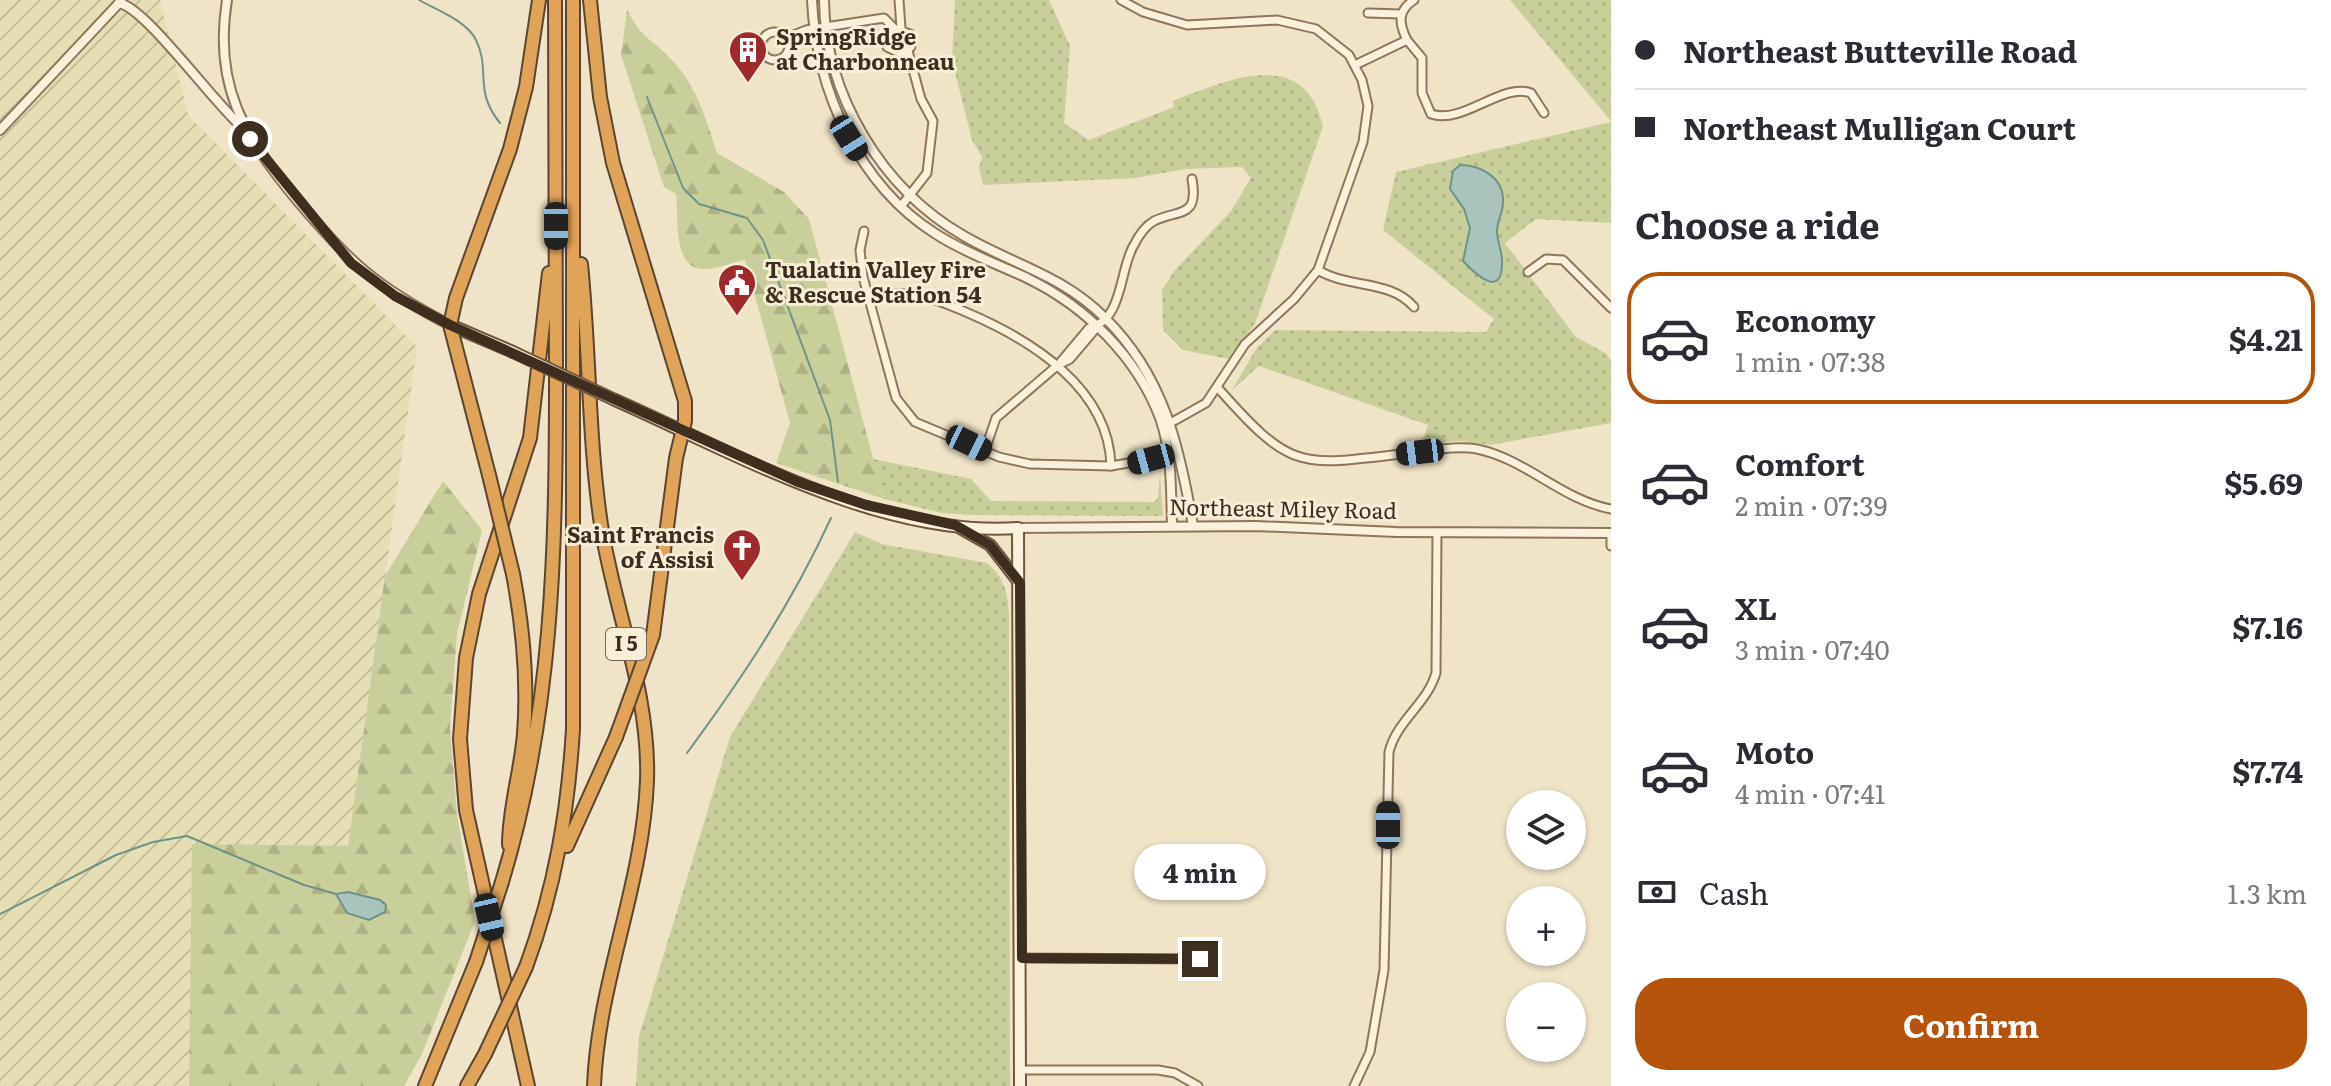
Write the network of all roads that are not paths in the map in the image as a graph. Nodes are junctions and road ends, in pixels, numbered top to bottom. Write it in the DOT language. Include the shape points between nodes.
graph roads {
  1 [pos="227,0"];
  2 [pos="539,0"];
  3 [pos="555,0"];
  4 [pos="573,0"];
  5 [pos="590,0"];
  6 [pos="812,0"];
  7 [pos="824,0"];
  8 [pos="899,0"];
  9 [pos="1121,0"];
  10 [pos="1414,0"];
  11 [pos="120,2"];
  12 [pos="1368,13"];
  13 [pos="1401,14"];
  14 [pos="825,27"];
  15 [pos="814,29"];
  16 [pos="898,29"];
  17 [pos="786,38"];
  18 [pos="1407,40"];
  19 [pos="908,51"];
  20 [pos="1355,65"];
  21 [pos="1544,113"];
  22 [pos="245,129"];
  23 [pos="0,130"];
  24 [pos="1192,179"];
  25 [pos="910,195"];
  26 [pos="573,198"];
  27 [pos="902,205"];
  28 [pos="556,226"];
  29 [pos="864,231"];
  30 [pos="1318,270"];
  31 [pos="1528,272"];
  32 [pos="870,300"];
  33 [pos="1414,307"];
  34 [pos="1611,308"];
  35 [pos="1105,318"];
  36 [pos="450,325"];
  37 [pos="1098,326"];
  38 [pos="1058,365"];
  39 [pos="1218,388"];
  40 [pos="1167,425"];
  41 [pos="684,430"];
  42 [pos="985,450"];
  43 [pos="1151,459"];
  44 [pos="1111,466"];
  45 [pos="1611,509"];
  46 [pos="955,525"];
  47 [pos="1172,526"];
  48 [pos="1193,526"];
  49 [pos="1018,528"];
  50 [pos="1437,532"];
  51 [pos="1611,533"];
  52 [pos="1611,546"];
  53 [pos="1020,583"];
  54 [pos="510,858"];
  55 [pos="554,878"];
  56 [pos="1022,958"];
  57 [pos="1200,959"];
  58 [pos="1020,1070"];
  59 [pos="425,1086"];
  60 [pos="467,1086"];
  61 [pos="528,1086"];
  62 [pos="594,1086"];
  63 [pos="1020,1086"];
  64 [pos="1198,1086"];
  65 [pos="1354,1086"];
  1 -- 22 [label="street" via="224,57"];
  2 -- 36 [label="highway" via="513,138"];
  3 -- 28 [label="highway"];
  4 -- 26 [label="highway, I 5"];
  5 -- 41 [label="highway, I 5" via="610,152 682,391"];
  6 -- 15 [label="street"];
  7 -- 14 [label="street"];
  8 -- 16 [label="street"];
  9 -- 20 [label="street" via="1187,25 1277,20 1303,24 1340,45"];
  10 -- 13 [label="street"];
  11 -- 22 [label="street" via="137,12"];
  11 -- 23 [label="street"];
  12 -- 13 [label="street"];
  13 -- 18 [label="street"];
  14 -- 15 [label="street"];
  14 -- 16 [label="street" via="877,18 890,20"];
  14 -- 25 [label="street" via="832,62 865,139"];
  15 -- 17 [label="street"];
  15 -- 27 [label="street" via="841,123 871,171"];
  16 -- 19 [label="street" via="912,41"];
  16 -- 19 [label="street" via="887,36 887,47 895,54"];
  18 -- 20 [label="street"];
  18 -- 21 [label="street" via="1422,58 1422,93 1431,114 1462,111 1517,90 1531,93"];
  19 -- 25 [label="street" via="933,121 930,163"];
  20 -- 30 [label="street" via="1367,97 1367,125"];
  22 -- 36 [label="street" via="260,155 351,263 395,296"];
  24 -- 35 [label="street" via="1194,201 1189,208 1154,221 1132,247 1121,290"];
  25 -- 27 [label="street"];
  25 -- 35 [label="street" via="953,230 1051,276"];
  26 -- 55 [label="highway, I 5" via="573,729 565,830"];
  26 -- 62 [label="highway, I 5" via="598,500 643,713 647,763 641,841 605,994"];
  27 -- 37 [label="street" via="934,233 1054,292"];
  28 -- 54 [label="highway" via="553,604 538,729"];
  28 -- 61 [label="highway" via="530,438 479,594 461,706 466,810"];
  29 -- 32 [label="street" via="860,260"];
  30 -- 33 [label="street" via="1346,284 1384,288"];
  30 -- 39 [label="street" via="1245,344"];
  31 -- 34 [label="street" via="1546,259 1563,260"];
  32 -- 38 [label="street" via="895,291 920,293 1019,336"];
  32 -- 42 [label="street" via="904,411 926,428"];
  35 -- 37 [label="street"];
  35 -- 40 [label="street" via="1146,369"];
  36 -- 41 [label="main road, bridge"];
  36 -- 54 [label="highway, bridge" via="513,574 522,637 525,702"];
  37 -- 38 [label="street" via="1070,359"];
  37 -- 40 [label="street" via="1134,370"];
  38 -- 42 [label="street" via="996,418"];
  38 -- 44 [label="street" via="1099,421"];
  39 -- 40 [label="street" via="1200,407"];
  39 -- 45 [label="street" via="1265,440 1301,459 1327,462 1475,449"];
  40 -- 47 [label="street"];
  40 -- 48 [label="street" via="1181,455"];
  41 -- 46 [label="main road" via="835,496"];
  41 -- 55 [label="highway, I 5, bridge" via="653,635 616,737"];
  42 -- 44 [label="street" via="1030,464"];
  43 -- 44 [label="street"];
  46 -- 49 [label="main road, Northeast Miley Road"];
  46 -- 53 [label="main road" via="990,545"];
  47 -- 48 [label="street, Northeast Miley Road"];
  47 -- 49 [label="street, Northeast Miley Road"];
  48 -- 50 [label="street, Northeast Miley Road"];
  49 -- 53 [label="main road"];
  50 -- 51 [label="street, Northeast Miley Road"];
  50 -- 65 [label="street" via="1436,673 1389,752 1384,970 1370,1052"];
  51 -- 52 [label="street"];
  53 -- 56 [label="main road"];
  54 -- 59 [label="highway, bridge" via="476,962"];
  55 -- 60 [label="highway, I 5, bridge" via="526,967"];
  56 -- 57 [label="street"];
  56 -- 58 [label="main road"];
  58 -- 63 [label="main road"];
  58 -- 64 [label="street" via="1166,1071"];
}
